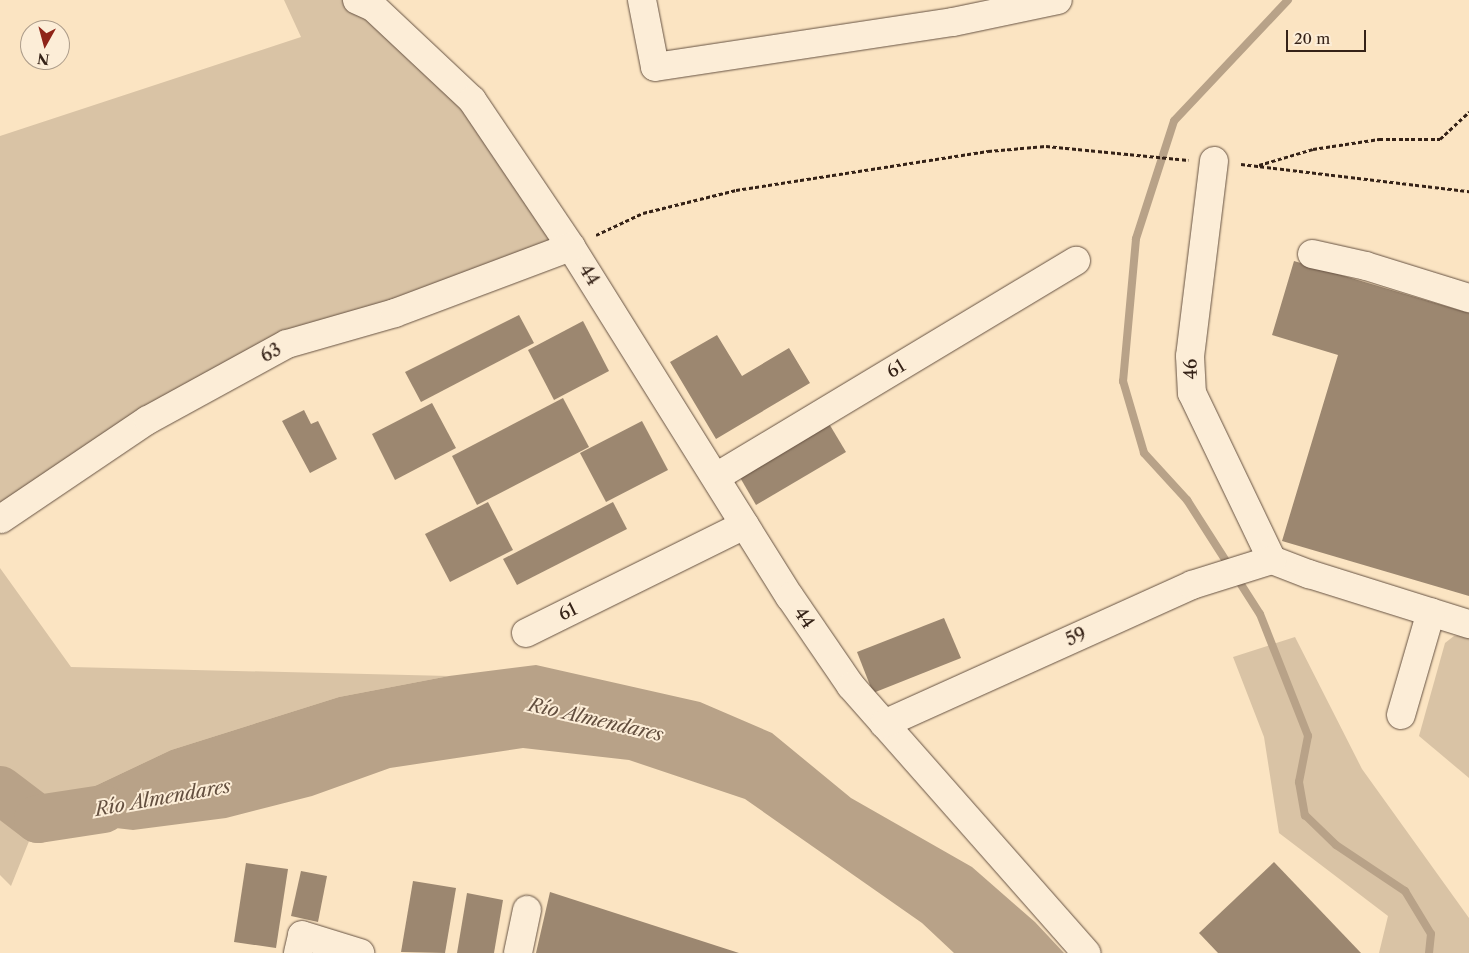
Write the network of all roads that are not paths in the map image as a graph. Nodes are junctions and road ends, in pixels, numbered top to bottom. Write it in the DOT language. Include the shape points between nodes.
graph roads {
  1 [pos="357,0"];
  2 [pos="642,0"];
  3 [pos="1052,1"];
  4 [pos="1204,161"];
  5 [pos="571,246"];
  6 [pos="1312,254"];
  7 [pos="1076,261"];
  8 [pos="1469,298"];
  9 [pos="716,477"];
  10 [pos="1,519"];
  11 [pos="745,525"];
  12 [pos="1272,560"];
  13 [pos="1431,612"];
  14 [pos="1469,624"];
  15 [pos="526,633"];
  16 [pos="1401,715"];
  17 [pos="884,724"];
  18 [pos="527,910"];
  19 [pos="300,944"];
  20 [pos="360,953"];
  21 [pos="518,953"];
  22 [pos="1086,953"];
  1 -- 5 [label="street, 44" via="373,7 472,100"];
  2 -- 3 [label="street" via="655,67 953,22"];
  4 -- 12 [label="street, 46" via="1190,356 1192,393"];
  5 -- 9 [label="street, 44"];
  5 -- 10 [label="street, 63" via="395,313 287,344 148,420"];
  6 -- 8 [label="street" via="1366,266"];
  7 -- 9 [label="street, 61"];
  9 -- 11 [label="street, 44"];
  11 -- 15 [label="street, 61"];
  11 -- 17 [label="street, 44" via="851,686"];
  12 -- 13 [label="street"];
  12 -- 17 [label="street, 59" via="1192,585"];
  13 -- 14 [label="street"];
  13 -- 16 [label="street"];
  17 -- 22 [label="street, 44"];
  18 -- 21 [label="street"];
  19 -- 20 [label="street"];
}
